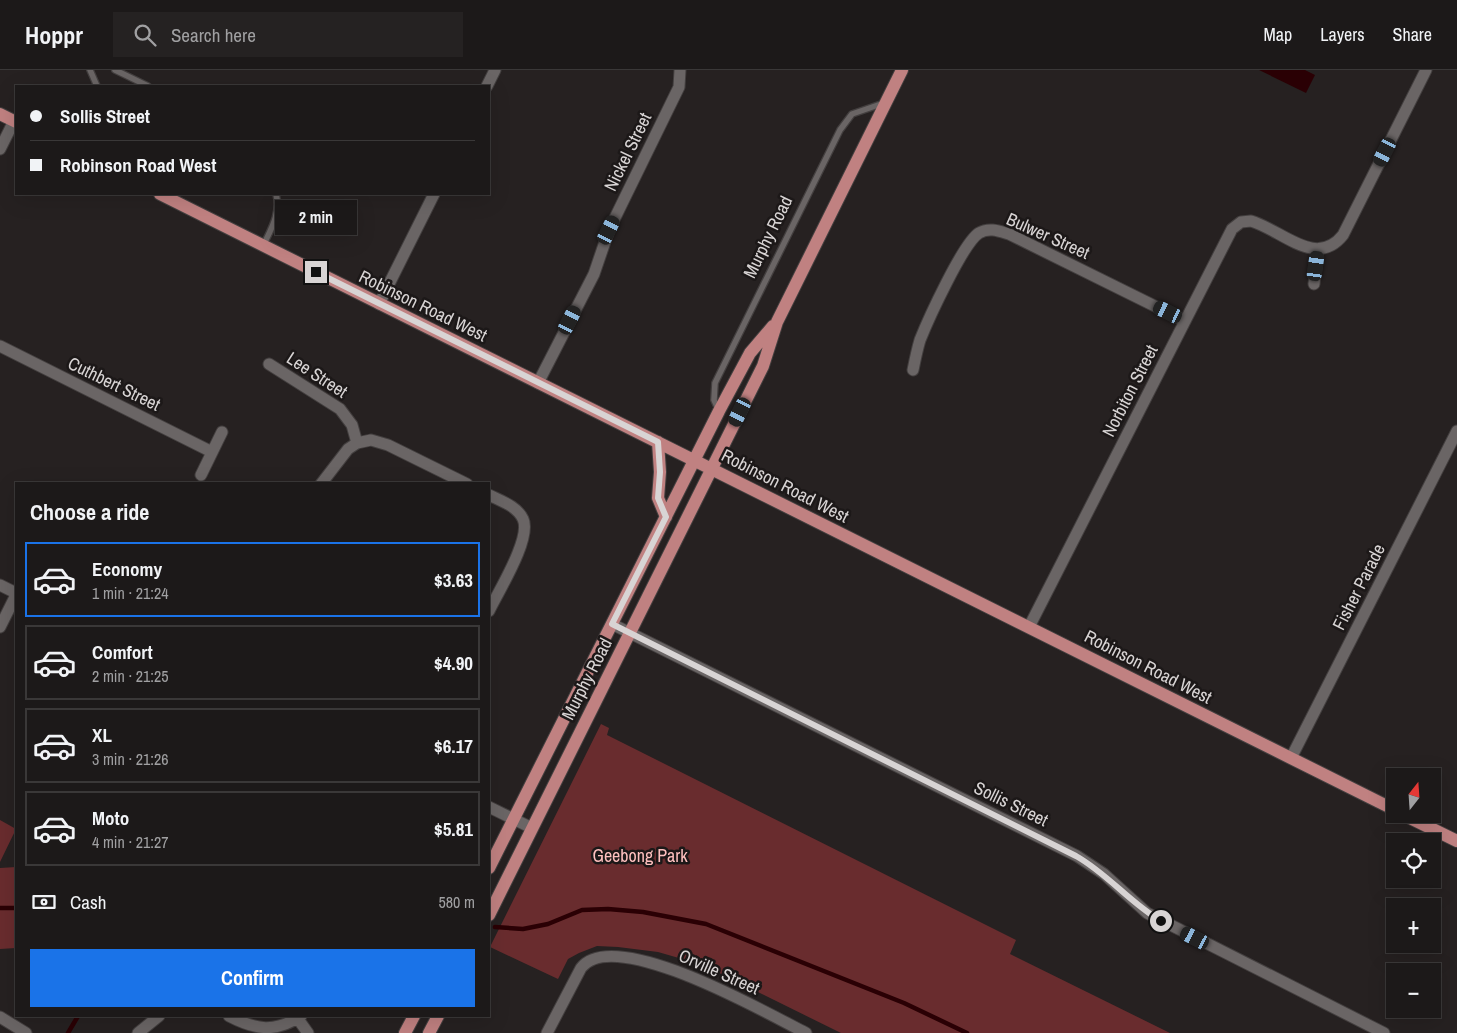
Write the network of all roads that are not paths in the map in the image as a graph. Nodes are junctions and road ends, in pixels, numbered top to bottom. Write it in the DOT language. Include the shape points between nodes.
graph roads {
  1 [pos="90,70"];
  2 [pos="115,70"];
  3 [pos="495,70"];
  4 [pos="680,70"];
  5 [pos="902,70"];
  6 [pos="1426,70"];
  7 [pos="97,85"];
  8 [pos="146,85"];
  9 [pos="488,85"];
  10 [pos="886,103"];
  11 [pos="0,114"];
  12 [pos="15,122"];
  13 [pos="0,149"];
  14 [pos="162,195"];
  15 [pos="276,195"];
  16 [pos="434,195"];
  17 [pos="263,246"];
  18 [pos="1318,250"];
  19 [pos="1314,284"];
  20 [pos="379,304"];
  21 [pos="1185,321"];
  22 [pos="777,322"];
  23 [pos="0,346"];
  24 [pos="269,364"];
  25 [pos="913,370"];
  26 [pos="538,383"];
  27 [pos="719,411"];
  28 [pos="1457,431"];
  29 [pos="222,432"];
  30 [pos="658,442"];
  31 [pos="357,443"];
  32 [pos="212,452"];
  33 [pos="694,460"];
  34 [pos="712,469"];
  35 [pos="201,475"];
  36 [pos="323,482"];
  37 [pos="463,482"];
  38 [pos="490,496"];
  39 [pos="666,517"];
  40 [pos="0,585"];
  41 [pos="15,593"];
  42 [pos="15,596"];
  43 [pos="490,609"];
  44 [pos="612,624"];
  45 [pos="0,627"];
  46 [pos="1029,627"];
  47 [pos="629,634"];
  48 [pos="1291,758"];
  49 [pos="490,806"];
  50 [pos="1386,806"];
  51 [pos="513,818"];
  52 [pos="1420,823"];
  53 [pos="532,828"];
  54 [pos="1457,841"];
  55 [pos="490,866"];
  56 [pos="490,913"];
  57 [pos="0,1017"];
  58 [pos="158,1017"];
  59 [pos="231,1017"];
  60 [pos="413,1017"];
  61 [pos="437,1017"];
  62 [pos="299,1018"];
  63 [pos="26,1033"];
  64 [pos="138,1033"];
  65 [pos="308,1033"];
  66 [pos="405,1033"];
  67 [pos="429,1033"];
  68 [pos="547,1033"];
  69 [pos="806,1033"];
  70 [pos="1384,1033"];
  1 -- 7 [label="lane"];
  2 -- 8 [label="lane"];
  3 -- 9 [label="street"];
  4 -- 26 [label="street, Nickel Street" via="679,87 609,230 594,274"];
  5 -- 10 [label="main road, Murphy Road"];
  6 -- 18 [label="street" via="1343,234 1330,247"];
  10 -- 22 [label="main road, Murphy Road"];
  10 -- 27 [label="lane, Murphy Road" via="852,114 840,130 715,383 714,400"];
  11 -- 12 [label="main road"];
  12 -- 13 [label="street"];
  14 -- 17 [label="main road, Robinson Road West"];
  15 -- 17 [label="lane" via="277,214"];
  16 -- 20 [label="street"];
  17 -- 20 [label="main road, Robinson Road West"];
  18 -- 19 [label="street"];
  18 -- 21 [label="street, Norbiton Street" via="1251,221 1235,224"];
  20 -- 26 [label="main road, Robinson Road West"];
  21 -- 25 [label="street, Bulwer Street" via="1009,234 988,230 976,236 964,252 921,339"];
  21 -- 46 [label="street, Norbiton Street"];
  22 -- 27 [label="main road, Murphy Road" via="750,353"];
  22 -- 34 [label="main road, Murphy Road" via="763,366"];
  23 -- 32 [label="street, Cuthbert Street"];
  24 -- 31 [label="street, Lee Street" via="340,409 352,425"];
  26 -- 30 [label="main road, Robinson Road West"];
  27 -- 33 [label="main road, Murphy Road"];
  28 -- 48 [label="street, Fisher Parade"];
  29 -- 32 [label="street"];
  30 -- 33 [label="main road, Robinson Road West"];
  30 -- 39 [label="main road" via="658,498"];
  31 -- 36 [label="street" via="348,449"];
  31 -- 37 [label="street" via="378,441"];
  32 -- 35 [label="street"];
  33 -- 34 [label="main road, Robinson Road West"];
  33 -- 39 [label="main road, Murphy Road"];
  34 -- 46 [label="main road, Robinson Road West"];
  34 -- 47 [label="main road, Murphy Road"];
  38 -- 43 [label="street" via="518,512 526,527 522,543"];
  39 -- 44 [label="main road, Murphy Road"];
  40 -- 41 [label="street"];
  42 -- 45 [label="street"];
  44 -- 47 [label="street, Sollis Street"];
  44 -- 51 [label="main road, Murphy Road"];
  46 -- 48 [label="main road, Robinson Road West"];
  47 -- 53 [label="main road, Murphy Road"];
  47 -- 70 [label="street, Sollis Street" via="1076,856 1104,874 1147,913"];
  48 -- 50 [label="main road, Robinson Road West"];
  49 -- 51 [label="street"];
  51 -- 53 [label="street"];
  51 -- 55 [label="main road, Murphy Road"];
  52 -- 54 [label="main road"];
  53 -- 56 [label="main road, Murphy Road"];
  57 -- 63 [label="street"];
  58 -- 64 [label="street"];
  59 -- 62 [label="street" via="255,1030 282,1028"];
  60 -- 66 [label="main road"];
  61 -- 67 [label="main road"];
  62 -- 65 [label="street"];
  68 -- 69 [label="street, Orville Street" via="584,964 597,957 615,956 661,965 691,976"];
}
